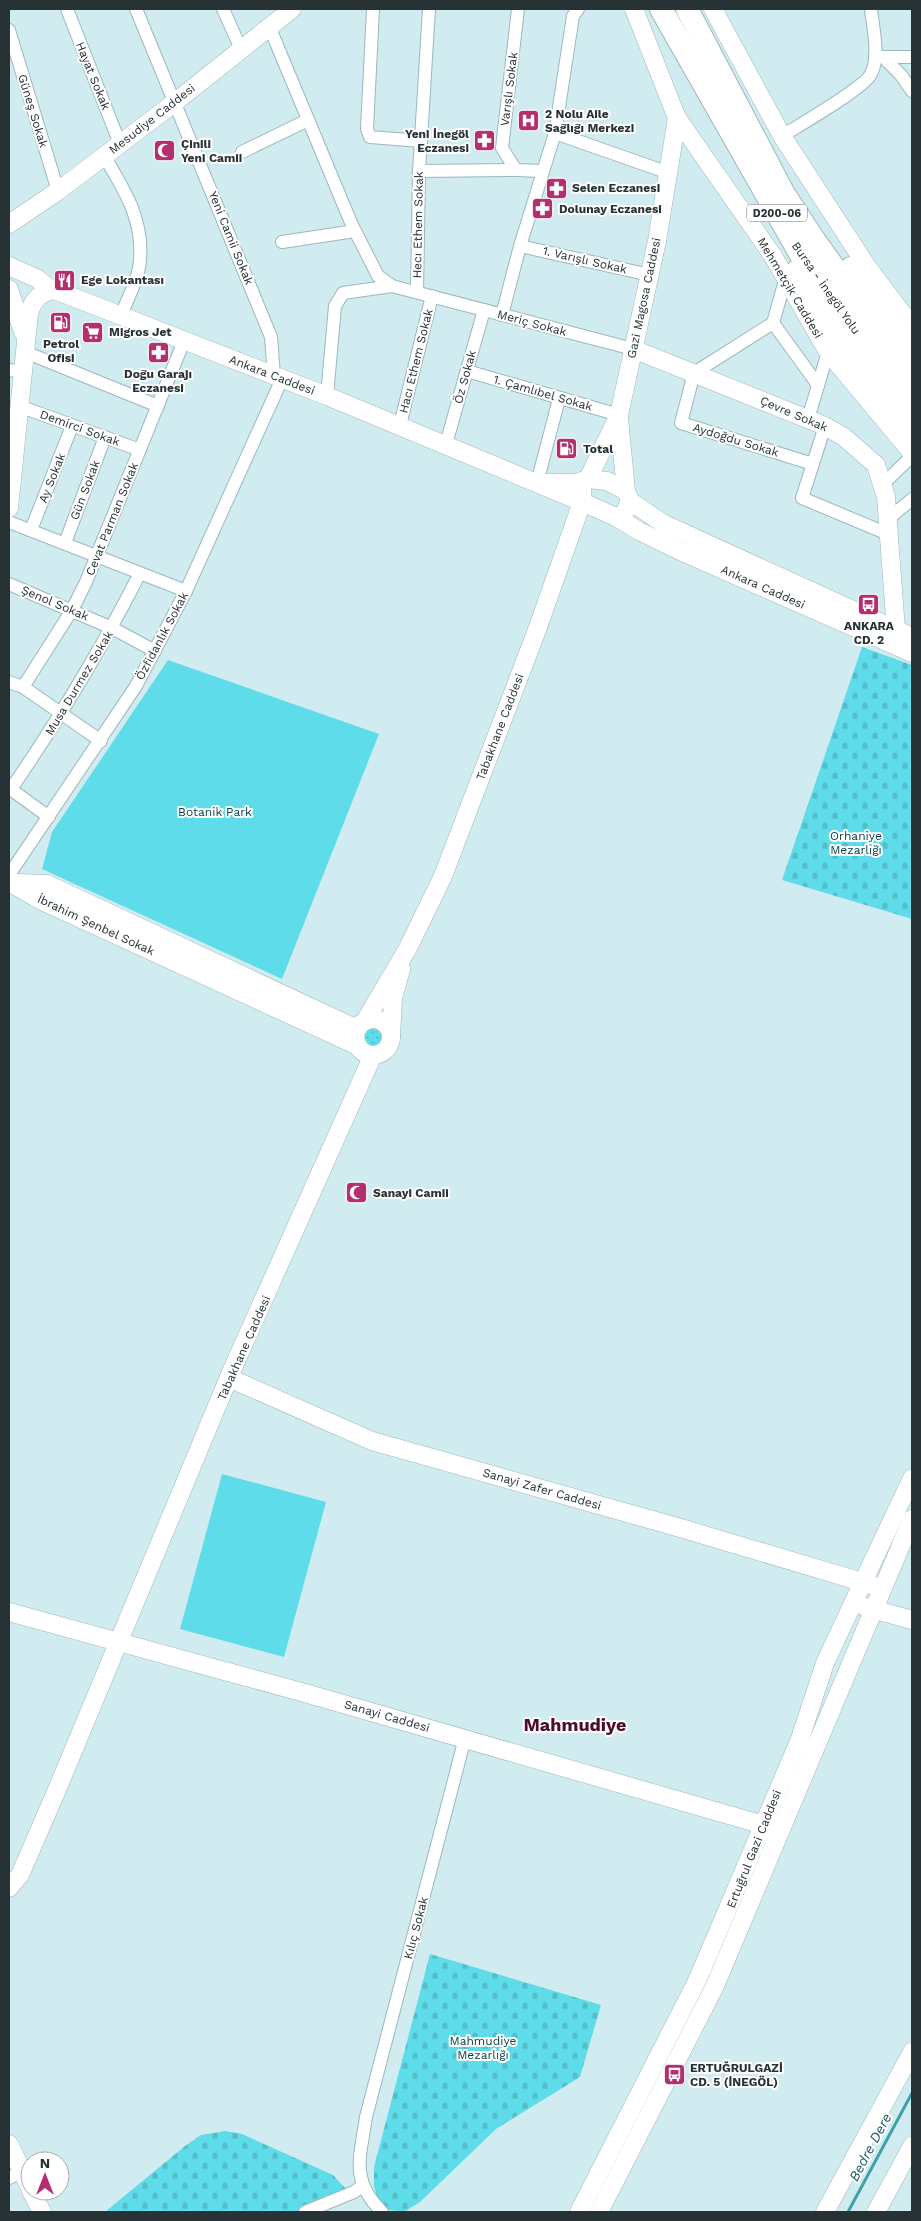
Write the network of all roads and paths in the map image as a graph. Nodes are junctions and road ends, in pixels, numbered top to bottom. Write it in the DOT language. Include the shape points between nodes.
graph roads {
  1 [pos="67,9"];
  2 [pos="136,9"];
  3 [pos="223,9"];
  4 [pos="373,9"];
  5 [pos="429,9"];
  6 [pos="518,9"];
  7 [pos="578,9"];
  8 [pos="634,9"];
  9 [pos="661,9"];
  10 [pos="687,9"];
  11 [pos="713,9"];
  12 [pos="871,9"];
  13 [pos="286,11"];
  14 [pos="269,26"];
  15 [pos="9,30"];
  16 [pos="241,49"];
  17 [pos="879,56"];
  18 [pos="912,57"];
  19 [pos="912,91"];
  20 [pos="174,103"];
  21 [pos="677,118"];
  22 [pos="308,120"];
  23 [pos="555,133"];
  24 [pos="782,136"];
  25 [pos="421,141"];
  26 [pos="120,144"];
  27 [pos="760,149"];
  28 [pos="242,152"];
  29 [pos="104,156"];
  30 [pos="516,170"];
  31 [pos="419,171"];
  32 [pos="542,171"];
  33 [pos="669,173"];
  34 [pos="58,191"];
  35 [pos="772,205"];
  36 [pos="9,224"];
  37 [pos="355,231"];
  38 [pos="282,242"];
  39 [pos="520,246"];
  40 [pos="9,266"];
  41 [pos="9,274"];
  42 [pos="650,275"];
  43 [pos="786,277"];
  44 [pos="392,286"];
  45 [pos="53,288"];
  46 [pos="9,289"];
  47 [pos="417,292"];
  48 [pos="432,296"];
  49 [pos="9,307"];
  50 [pos="484,310"];
  51 [pos="502,314"];
  52 [pos="121,315"];
  53 [pos="773,323"];
  54 [pos="912,326"];
  55 [pos="24,337"];
  56 [pos="184,342"];
  57 [pos="912,345"];
  58 [pos="633,349"];
  59 [pos="828,352"];
  60 [pos="16,371"];
  61 [pos="467,371"];
  62 [pos="694,373"];
  63 [pos="912,376"];
  64 [pos="278,377"];
  65 [pos="818,385"];
  66 [pos="327,396"];
  67 [pos="559,399"];
  68 [pos="912,405"];
  69 [pos="158,406"];
  70 [pos="15,415"];
  71 [pos="619,415"];
  72 [pos="808,418"];
  73 [pos="400,425"];
  74 [pos="72,426"];
  75 [pos="825,426"];
  76 [pos="912,434"];
  77 [pos="105,437"];
  78 [pos="446,444"];
  79 [pos="140,450"];
  80 [pos="912,455"];
  81 [pos="813,464"];
  82 [pos="10,478"];
  83 [pos="588,479"];
  84 [pos="537,483"];
  85 [pos="882,485"];
  86 [pos="628,496"];
  87 [pos="912,499"];
  88 [pos="582,502"];
  89 [pos="9,508"];
  90 [pos="616,517"];
  91 [pos="9,522"];
  92 [pos="888,527"];
  93 [pos="31,530"];
  94 [pos="64,543"];
  95 [pos="98,556"];
  96 [pos="140,573"];
  97 [pos="9,584"];
  98 [pos="186,591"];
  99 [pos="72,610"];
  100 [pos="112,628"];
  101 [pos="896,630"];
  102 [pos="912,637"];
  103 [pos="155,651"];
  104 [pos="912,653"];
  105 [pos="9,682"];
  106 [pos="23,687"];
  107 [pos="62,713"];
  108 [pos="101,741"];
  109 [pos="10,788"];
  110 [pos="48,818"];
  111 [pos="10,880"];
  112 [pos="408,948"];
  113 [pos="391,1037"];
  114 [pos="363,1038"];
  115 [pos="229,1378"];
  116 [pos="912,1478"];
  117 [pos="912,1520"];
  118 [pos="862,1580"];
  119 [pos="882,1589"];
  120 [pos="853,1601"];
  121 [pos="874,1611"];
  122 [pos="9,1612"];
  123 [pos="912,1620"];
  124 [pos="119,1642"];
  125 [pos="465,1738"];
  126 [pos="764,1824"];
  127 [pos="781,1830"];
  128 [pos="9,1888"];
  129 [pos="912,2052"];
  130 [pos="9,2144"];
  131 [pos="912,2146"];
  132 [pos="16,2175"];
  133 [pos="362,2186"];
  134 [pos="305,2212"];
  135 [pos="382,2212"];
  136 [pos="579,2212"];
  137 [pos="599,2212"];
  138 [pos="825,2212"];
  139 [pos="876,2212"];
  1 -- 26 [label="street, Hayat Sokak"];
  2 -- 20 [label="street, Yeni Camii Sokak"];
  3 -- 16 [label="street"];
  4 -- 25 [label="street" via="367,129 370,137"];
  5 -- 25 [label="street, Hecı Ethem Sokak"];
  6 -- 30 [label="street, Varışlı Sokak" via="502,148"];
  7 -- 23 [label="street" via="573,16"];
  8 -- 21 [label="street, Gazi Magosa Caddesi"];
  9 -- 35 [label="highway, Bursa - İnegöl Yolu / D200-06"];
  10 -- 27 [label="highway, Bursa - İnegöl Yolu / D200-06"];
  11 -- 24 [label="street"];
  12 -- 17 [label="street"];
  13 -- 14 [label="street, Mesudiye Caddesi"];
  14 -- 16 [label="street, Mesudiye Caddesi"];
  14 -- 22 [label="street"];
  15 -- 34 [label="street, Güneş Sokak"];
  16 -- 20 [label="street, Mesudiye Caddesi"];
  17 -- 18 [label="street"];
  17 -- 19 [label="street" via="901,74"];
  17 -- 24 [label="street" via="871,76"];
  20 -- 26 [label="street, Mesudiye Caddesi"];
  20 -- 64 [label="street, Yeni Camii Sokak" via="271,337"];
  21 -- 33 [label="street, Gazi Magosa Caddesi"];
  21 -- 43 [label="street, Mehmetçik Caddesi"];
  22 -- 28 [label="street"];
  22 -- 37 [label="street"];
  23 -- 32 [label="street"];
  23 -- 33 [label="street"];
  24 -- 54 [label="street" via="868,268"];
  25 -- 31 [label="street, Hecı Ethem Sokak"];
  26 -- 29 [label="street, Mesudiye Caddesi"];
  27 -- 57 [label="highway"];
  27 -- 63 [label="highway, Bursa - İnegöl Yolu / D200-06" via="784,194 817,244"];
  29 -- 34 [label="street, Mesudiye Caddesi"];
  29 -- 52 [label="street" via="126,192 140,227 138,269"];
  30 -- 31 [label="street"];
  30 -- 32 [label="street"];
  31 -- 47 [label="street, Hecı Ethem Sokak"];
  32 -- 39 [label="street"];
  33 -- 42 [label="street, Gazi Magosa Caddesi"];
  34 -- 36 [label="street, Mesudiye Caddesi"];
  35 -- 68 [label="highway, Bursa - İnegöl Yolu / D200-06" via="802,257"];
  35 -- 76 [label="highway" via="784,248 822,316 870,385"];
  37 -- 38 [label="street"];
  37 -- 44 [label="street" via="378,276"];
  39 -- 42 [label="street, 1. Varışlı Sokak"];
  39 -- 51 [label="street"];
  40 -- 45 [label="street, Ankara Caddesi"];
  41 -- 45 [label="street" via="34,285"];
  42 -- 58 [label="street, Gazi Magosa Caddesi"];
  43 -- 53 [label="street"];
  43 -- 59 [label="street, Mehmetçik Caddesi"];
  44 -- 47 [label="street, Meriç Sokak"];
  44 -- 66 [label="street" via="343,293 335,306"];
  45 -- 52 [label="street, Ankara Caddesi"];
  45 -- 55 [label="street" via="33,301"];
  46 -- 55 [label="street"];
  47 -- 48 [label="street, Meriç Sokak"];
  48 -- 50 [label="street, Meriç Sokak"];
  48 -- 73 [label="street, Hacı Ethem Sokak"];
  49 -- 55 [label="street"];
  50 -- 51 [label="street, Meriç Sokak"];
  50 -- 61 [label="street, Öz Sokak"];
  51 -- 58 [label="street, Meriç Sokak"];
  52 -- 56 [label="street, Ankara Caddesi"];
  53 -- 62 [label="street"];
  53 -- 65 [label="street"];
  55 -- 60 [label="street"];
  55 -- 69 [label="street"];
  56 -- 64 [label="street, Ankara Caddesi"];
  56 -- 69 [label="street, Cevat Parman Sokak"];
  58 -- 62 [label="street, Çevre Sokak"];
  58 -- 71 [label="street, Gazi Magosa Caddesi"];
  59 -- 65 [label="street"];
  59 -- 80 [label="street, Mehmetçik Caddesi"];
  60 -- 70 [label="street"];
  61 -- 67 [label="street, 1. Çamlıbel Sokak"];
  61 -- 78 [label="street, Öz Sokak"];
  62 -- 72 [label="street, Çevre Sokak"];
  62 -- 81 [label="street, Aydoğdu Sokak" via="681,423"];
  64 -- 66 [label="street, Ankara Caddesi"];
  64 -- 98 [label="street, Özfidanlık Sokak"];
  65 -- 72 [label="street"];
  66 -- 73 [label="street, Ankara Caddesi"];
  67 -- 71 [label="street, 1. Çamlıbel Sokak"];
  67 -- 84 [label="street"];
  69 -- 79 [label="street, Cevat Parman Sokak"];
  70 -- 74 [label="street, Demirci Sokak"];
  70 -- 82 [label="street"];
  71 -- 83 [label="street, Tabakhane Caddesi"];
  71 -- 86 [label="street"];
  72 -- 75 [label="street, Çevre Sokak"];
  73 -- 78 [label="street, Ankara Caddesi"];
  74 -- 77 [label="street, Demirci Sokak"];
  74 -- 93 [label="street, Ay Sokak"];
  75 -- 81 [label="street"];
  75 -- 85 [label="street, Çevre Sokak" via="844,437 876,466"];
  77 -- 79 [label="street, Demirci Sokak"];
  77 -- 94 [label="street, Gün Sokak"];
  78 -- 84 [label="street, Ankara Caddesi"];
  79 -- 95 [label="street, Cevat Parman Sokak"];
  80 -- 85 [label="street"];
  81 -- 92 [label="street" via="802,498"];
  82 -- 89 [label="street"];
  83 -- 84 [label="street" via="575,483"];
  83 -- 86 [label="street, Ankara Caddesi" via="607,481"];
  83 -- 88 [label="street, Tabakhane Caddesi" via="582,486"];
  84 -- 88 [label="street, Ankara Caddesi"];
  85 -- 92 [label="street, Çevre Sokak"];
  86 -- 90 [label="street" via="624,514"];
  86 -- 101 [label="street, Ankara Caddesi" via="664,524"];
  87 -- 92 [label="street"];
  88 -- 90 [label="street, Ankara Caddesi"];
  88 -- 112 [label="street, Tabakhane Caddesi" via="453,851"];
  90 -- 104 [label="street, Ankara Caddesi" via="678,550"];
  91 -- 93 [label="street"];
  92 -- 101 [label="street, Çevre Sokak"];
  93 -- 94 [label="street"];
  94 -- 95 [label="street"];
  95 -- 96 [label="street"];
  95 -- 99 [label="street, Cevat Parman Sokak"];
  96 -- 98 [label="street"];
  96 -- 100 [label="street, Musa Durmez Sokak"];
  97 -- 99 [label="street, Şenol Sokak"];
  98 -- 103 [label="street, Özfidanlık Sokak"];
  99 -- 100 [label="street, Şenol Sokak"];
  99 -- 106 [label="street, Cevat Parman Sokak"];
  100 -- 103 [label="street, Şenol Sokak"];
  100 -- 107 [label="street, Musa Durmez Sokak"];
  101 -- 102 [label="street, Ankara Caddesi"];
  103 -- 108 [label="street, Özfidanlık Sokak"];
  105 -- 106 [label="street"];
  106 -- 107 [label="street"];
  107 -- 108 [label="street"];
  107 -- 109 [label="street, Musa Durmez Sokak"];
  108 -- 110 [label="street, Özfidanlık Sokak"];
  109 -- 110 [label="street"];
  110 -- 111 [label="street, Özfidanlık Sokak"];
  111 -- 114 [label="street, İbrahim Şenbel Sokak" via="48,884 177,954"];
  112 -- 113 [label="street" via="393,998"];
  112 -- 114 [label="street, Tabakhane Caddesi"];
  113 -- 114 [label="street" via="387,1047 378,1054"];
  113 -- 114 [label="street, İbrahim Şenbel Sokak" via="387,1026 372,1019"];
  114 -- 115 [label="street, Tabakhane Caddesi"];
  115 -- 118 [label="street, Sanayi Zafer Caddesi" via="372,1442"];
  115 -- 124 [label="street, Tabakhane Caddesi"];
  116 -- 118 [label="street, Ertuğrul Gazi Caddesi"];
  117 -- 119 [label="street, Ertuğrul Gazi Caddesi"];
  118 -- 119 [label="street, Sanayi Zafer Caddesi"];
  118 -- 120 [label="street, Ertuğrul Gazi Caddesi"];
  119 -- 121 [label="street, Ertuğrul Gazi Caddesi"];
  120 -- 121 [label="street"];
  120 -- 126 [label="street, Ertuğrul Gazi Caddesi" via="825,1663 800,1739"];
  121 -- 123 [label="street"];
  121 -- 127 [label="street, Ertuğrul Gazi Caddesi"];
  122 -- 124 [label="street, Sanayi Caddesi"];
  124 -- 125 [label="street, Sanayi Caddesi"];
  124 -- 128 [label="street, Tabakhane Caddesi" via="20,1875"];
  125 -- 126 [label="street, Sanayi Caddesi"];
  125 -- 133 [label="street, Kılıç Sokak" via="366,2117 360,2158"];
  126 -- 127 [label="street, Sanayi Caddesi"];
  126 -- 136 [label="street, Ertuğrul Gazi Caddesi" via="698,1981"];
  127 -- 137 [label="street, Ertuğrul Gazi Caddesi" via="714,1988"];
  129 -- 138 [label="street"];
  130 -- 132 [label="street"];
  131 -- 139 [label="street"];
  133 -- 134 [label="street"];
  133 -- 135 [label="street"];
}
